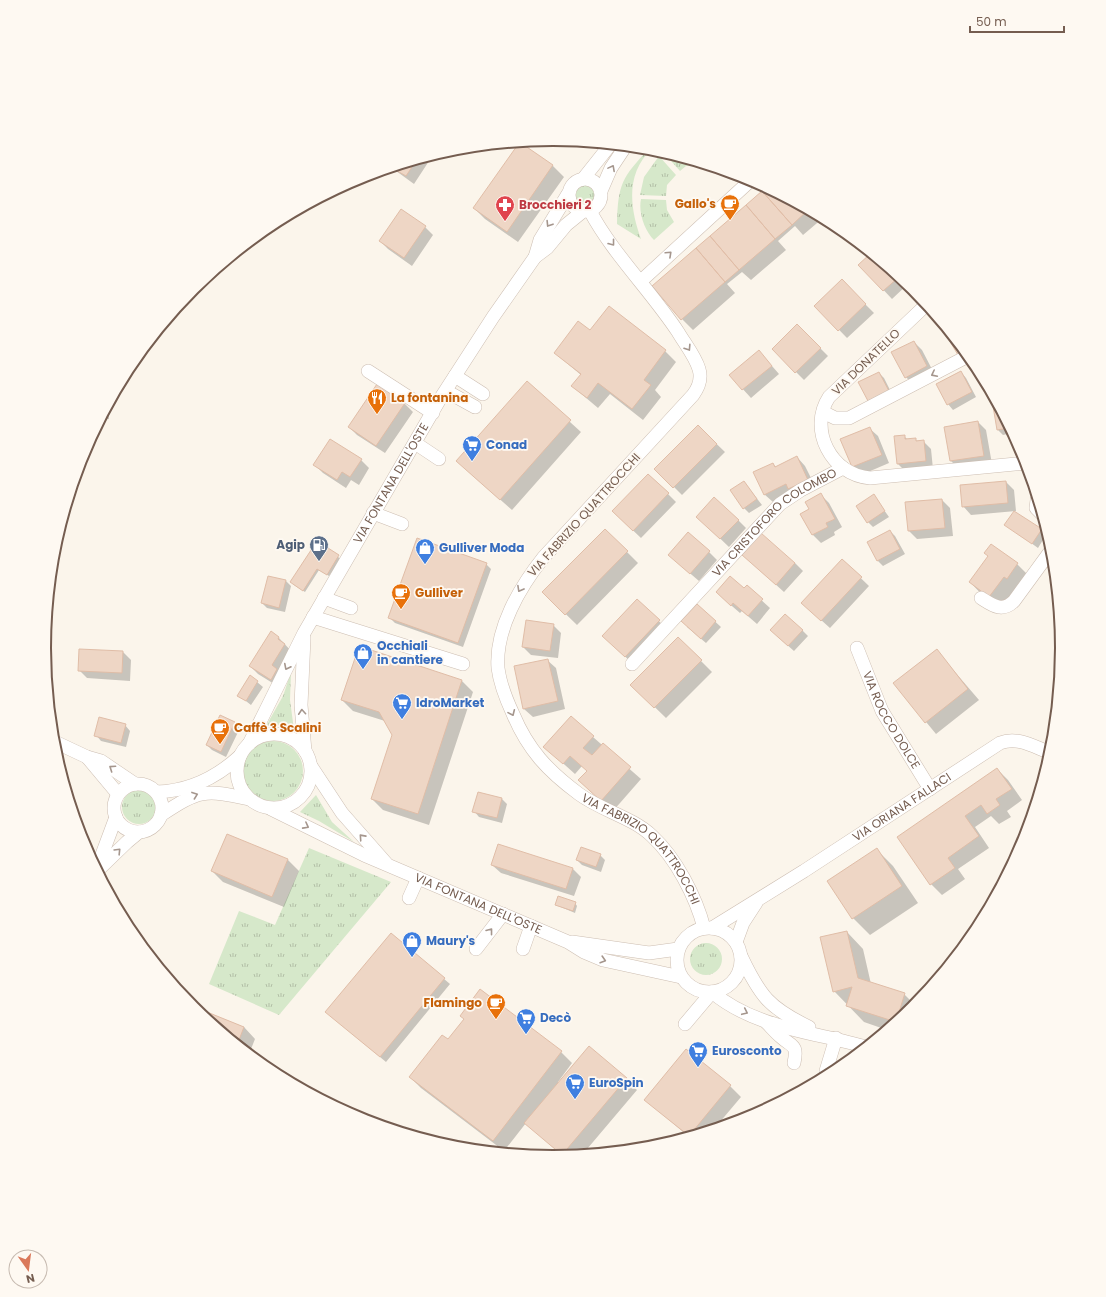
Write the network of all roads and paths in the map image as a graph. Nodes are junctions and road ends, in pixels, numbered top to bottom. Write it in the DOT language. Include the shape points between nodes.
graph roads {
  1 [pos="606,150"];
  2 [pos="622,152"];
  3 [pos="584,179"];
  4 [pos="745,185"];
  5 [pos="601,191"];
  6 [pos="568,194"];
  7 [pos="586,211"];
  8 [pos="535,257"];
  9 [pos="641,281"];
  10 [pos="922,309"];
  11 [pos="962,359"];
  12 [pos="368,371"];
  13 [pos="455,376"];
  14 [pos="446,391"];
  15 [pos="483,394"];
  16 [pos="475,408"];
  17 [pos="823,412"];
  18 [pos="432,413"];
  19 [pos="415,443"];
  20 [pos="438,459"];
  21 [pos="1020,464"];
  22 [pos="843,468"];
  23 [pos="373,513"];
  24 [pos="402,524"];
  25 [pos="1046,557"];
  26 [pos="324,598"];
  27 [pos="981,598"];
  28 [pos="351,608"];
  29 [pos="314,617"];
  30 [pos="304,632"];
  31 [pos="857,648"];
  32 [pos="463,664"];
  33 [pos="632,664"];
  34 [pos="249,744"];
  35 [pos="61,745"];
  36 [pos="305,751"];
  37 [pos="1044,751"];
  38 [pos="240,756"];
  39 [pos="87,757"];
  40 [pos="311,766"];
  41 [pos="135,784"];
  42 [pos="930,789"];
  43 [pos="156,792"];
  44 [pos="118,794"];
  45 [pos="249,799"];
  46 [pos="271,809"];
  47 [pos="162,815"];
  48 [pos="116,817"];
  49 [pos="139,832"];
  50 [pos="99,863"];
  51 [pos="101,866"];
  52 [pos="388,866"];
  53 [pos="418,878"];
  54 [pos="409,898"];
  55 [pos="758,900"];
  56 [pos="504,914"];
  57 [pos="531,926"];
  58 [pos="708,928"];
  59 [pos="568,942"];
  60 [pos="736,942"];
  61 [pos="476,949"];
  62 [pos="523,949"];
  63 [pos="678,949"];
  64 [pos="741,956"];
  65 [pos="682,977"];
  66 [pos="706,991"];
  67 [pos="767,1023"];
  68 [pos="685,1024"];
  69 [pos="834,1038"];
  70 [pos="861,1046"];
  71 [pos="794,1062"];
  72 [pos="826,1069"];
  1 -- 3 [label="street"];
  5 -- 2 [label="street, one-way"];
  3 -- 5 [label="street" via="594,182"];
  3 -- 6 [label="street" via="573,184"];
  9 -- 4 [label="street, one-way"];
  5 -- 7 [label="street" via="598,205"];
  6 -- 7 [label="street" via="572,206"];
  6 -- 8 [label="street, VIA FONTANA DELL'OSTE, one-way" via="540,240"];
  7 -- 8 [label="street, VIA FONTANA DELL'OSTE" via="569,222 547,248"];
  7 -- 9 [label="street, VIA FABRIZIO QUATTROCCHI, one-way"];
  8 -- 13 [label="street, VIA FONTANA DELL'OSTE"];
  9 -- 58 [label="street, VIA FABRIZIO QUATTROCCHI, one-way" via="693,355 700,372 699,386 527,578 516,597 503,632 498,667 509,706 534,754 552,773 580,795 600,808 638,825 656,840 671,858"];
  10 -- 17 [label="street, VIA DONATELLO" via="832,393"];
  11 -- 17 [label="street, one-way" via="848,418 835,418"];
  12 -- 18 [label="street"];
  13 -- 14 [label="street, VIA FONTANA DELL'OSTE"];
  13 -- 15 [label="street"];
  14 -- 16 [label="street"];
  14 -- 18 [label="street, VIA FONTANA DELL'OSTE"];
  17 -- 22 [label="street, VIA DONATELLO" via="821,427 824,441 832,456"];
  18 -- 19 [label="street, VIA FONTANA DELL'OSTE"];
  19 -- 20 [label="street"];
  19 -- 23 [label="street, VIA FONTANA DELL'OSTE"];
  21 -- 22 [label="street, VIA CRISTOFORO COLOMBO" via="875,479 860,477"];
  22 -- 33 [label="street, VIA CRISTOFORO COLOMBO" via="780,504"];
  23 -- 24 [label="street"];
  23 -- 26 [label="street, VIA FONTANA DELL'OSTE"];
  25 -- 27 [label="street" via="1008,606 995,607"];
  26 -- 28 [label="street"];
  26 -- 29 [label="street, VIA FONTANA DELL'OSTE"];
  29 -- 30 [label="street, VIA FONTANA DELL'OSTE"];
  29 -- 32 [label="street"];
  30 -- 34 [label="street, VIA FONTANA DELL'OSTE, one-way"];
  36 -- 30 [label="street, one-way" via="301,701"];
  31 -- 42 [label="street, VIA ROCCO DOLCE" via="882,711"];
  34 -- 36 [label="street" via="260,737 272,734 285,736"];
  34 -- 38 [label="street"];
  35 -- 39 [label="street"];
  36 -- 40 [label="street"];
  37 -- 42 [label="street, VIA ORIANA FALLACI" via="1020,742 1003,742"];
  38 -- 43 [label="street" via="221,772 201,782"];
  38 -- 45 [label="street" via="236,767 237,779 241,790"];
  41 -- 39 [label="street, one-way" via="105,763"];
  39 -- 44 [label="street"];
  40 -- 46 [label="street" via="309,782 301,797 293,804"];
  52 -- 40 [label="street, VIA FONTANA DELL'OSTE, one-way" via="342,813"];
  41 -- 43 [label="street" via="150,787"];
  41 -- 44 [label="street"];
  42 -- 55 [label="street, VIA ORIANA FALLACI"];
  43 -- 47 [label="street" via="163,807"];
  44 -- 48 [label="street" via="115,801"];
  45 -- 46 [label="street" via="259,806"];
  47 -- 45 [label="street, one-way" via="187,798 201,793 217,792"];
  46 -- 52 [label="street, VIA FONTANA DELL'OSTE, one-way"];
  47 -- 49 [label="street" via="153,828"];
  48 -- 49 [label="street" via="125,829"];
  48 -- 50 [label="street"];
  51 -- 49 [label="street, one-way"];
  52 -- 53 [label="street, VIA FONTANA DELL'OSTE"];
  53 -- 54 [label="street"];
  53 -- 56 [label="street, VIA FONTANA DELL'OSTE"];
  55 -- 58 [label="street, VIA ORIANA FALLACI"];
  55 -- 60 [label="street, VIA ORIANA FALLACI" via="747,916"];
  56 -- 57 [label="street, VIA FONTANA DELL'OSTE"];
  61 -- 56 [label="street, one-way"];
  57 -- 59 [label="street, VIA FONTANA DELL'OSTE"];
  57 -- 62 [label="street"];
  58 -- 60 [label="street" via="721,930"];
  58 -- 63 [label="street" via="693,932 684,939"];
  59 -- 63 [label="street, VIA FONTANA DELL'OSTE" via="650,953"];
  59 -- 65 [label="street, VIA FONTANA DELL'OSTE, one-way" via="603,960"];
  60 -- 64 [label="street"];
  63 -- 65 [label="street" via="677,963"];
  64 -- 66 [label="street" via="737,976 726,986"];
  64 -- 69 [label="street" via="756,986 772,1005 790,1018"];
  65 -- 66 [label="street" via="690,986"];
  66 -- 67 [label="street, one-way"];
  66 -- 68 [label="street" via="702,1005"];
  67 -- 69 [label="street"];
  67 -- 71 [label="street" via="793,1045 796,1052"];
  69 -- 70 [label="street"];
  69 -- 72 [label="street"];
}
